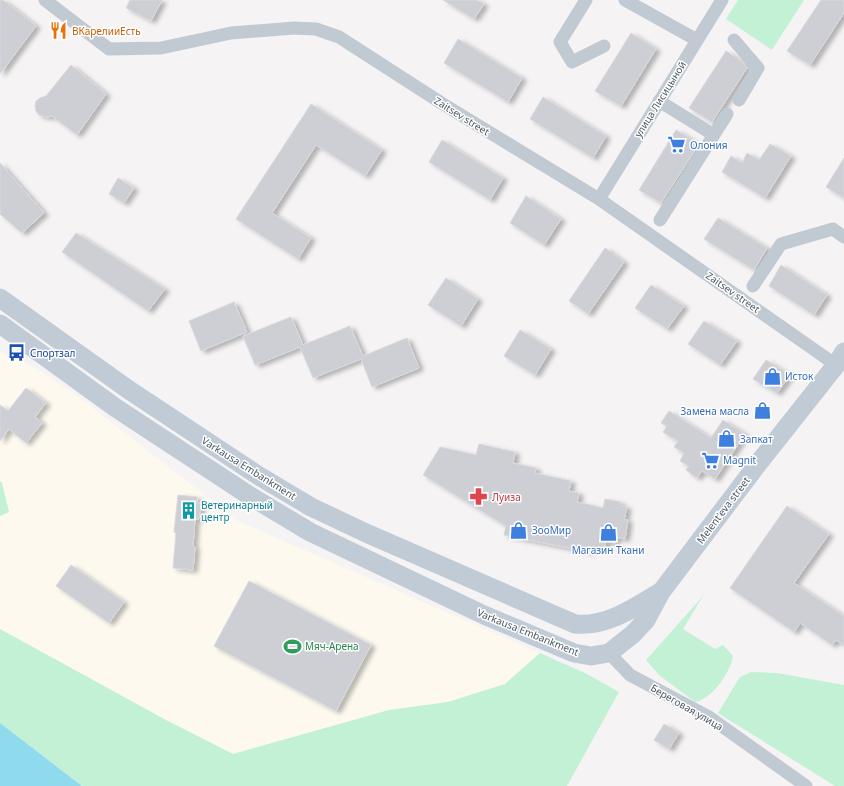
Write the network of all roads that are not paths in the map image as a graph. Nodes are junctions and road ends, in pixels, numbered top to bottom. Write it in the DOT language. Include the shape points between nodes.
graph roads {
  1 [pos="45,0"];
  2 [pos="586,0"];
  3 [pos="625,0"];
  4 [pos="722,0"];
  5 [pos="697,40"];
  6 [pos="734,40"];
  7 [pos="604,46"];
  8 [pos="739,100"];
  9 [pos="659,101"];
  10 [pos="727,114"];
  11 [pos="714,135"];
  12 [pos="599,199"];
  13 [pos="660,220"];
  14 [pos="844,237"];
  15 [pos="753,286"];
  16 [pos="0,298"];
  17 [pos="0,324"];
  18 [pos="841,362"];
  19 [pos="661,592"];
  20 [pos="595,623"];
  21 [pos="600,654"];
  22 [pos="806,786"];
  1 -- 12 [label="street, Zaitsev street" via="109,49 161,48 231,33 294,28 316,30 339,37"];
  2 -- 7 [label="street" via="560,42 572,62"];
  3 -- 5 [label="street"];
  4 -- 5 [label="street, улица Лисицыной"];
  5 -- 9 [label="street, улица Лисицыной"];
  6 -- 8 [label="street" via="758,68"];
  9 -- 11 [label="street"];
  9 -- 12 [label="street, улица Лисицыной"];
  10 -- 11 [label="street"];
  11 -- 13 [label="street"];
  12 -- 18 [label="street, Zaitsev street"];
  14 -- 15 [label="street" via="833,229 781,244"];
  16 -- 20 [label="main road, Varkausa Embankment" via="129,390 259,476 312,507 575,624"];
  17 -- 21 [label="main road, Varkausa Embankment" via="116,408 310,532 484,615 574,653"];
  18 -- 19 [label="main road, Melent'eva street" via="757,465"];
  19 -- 20 [label="main road, Varkausa Embankment" via="617,616"];
  19 -- 21 [label="main road" via="646,620 637,630 624,642"];
  20 -- 21 [label="main road" via="607,629 611,635"];
  21 -- 22 [label="street, Береговая улица" via="630,675 709,717"];
}
